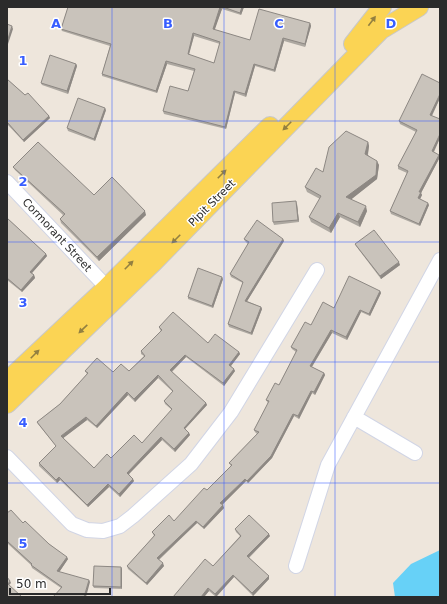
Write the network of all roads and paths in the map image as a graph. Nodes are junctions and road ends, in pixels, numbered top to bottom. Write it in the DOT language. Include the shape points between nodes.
graph roads {
  1 [pos="382,7"];
  2 [pos="419,7"];
  3 [pos="7,182"];
  4 [pos="440,260"];
  5 [pos="317,270"];
  6 [pos="111,292"];
  7 [pos="7,381"];
  8 [pos="7,404"];
  9 [pos="354,417"];
  10 [pos="415,453"];
  11 [pos="7,457"];
  12 [pos="296,566"];
  6 -- 1 [label="main road, Pipit Street, one-way" via="358,39"];
  2 -- 6 [label="main road, Pipit Street, one-way" via="381,30 154,262"];
  3 -- 6 [label="street, Cormorant Street"];
  4 -- 9 [label="street"];
  5 -- 11 [label="street" via="222,424 191,464 120,526 103,531 87,530 72,524"];
  7 -- 6 [label="main road, Pipit Street, one-way"];
  6 -- 8 [label="main road, Pipit Street, one-way"];
  9 -- 10 [label="street"];
  9 -- 12 [label="street" via="328,465"];
}
